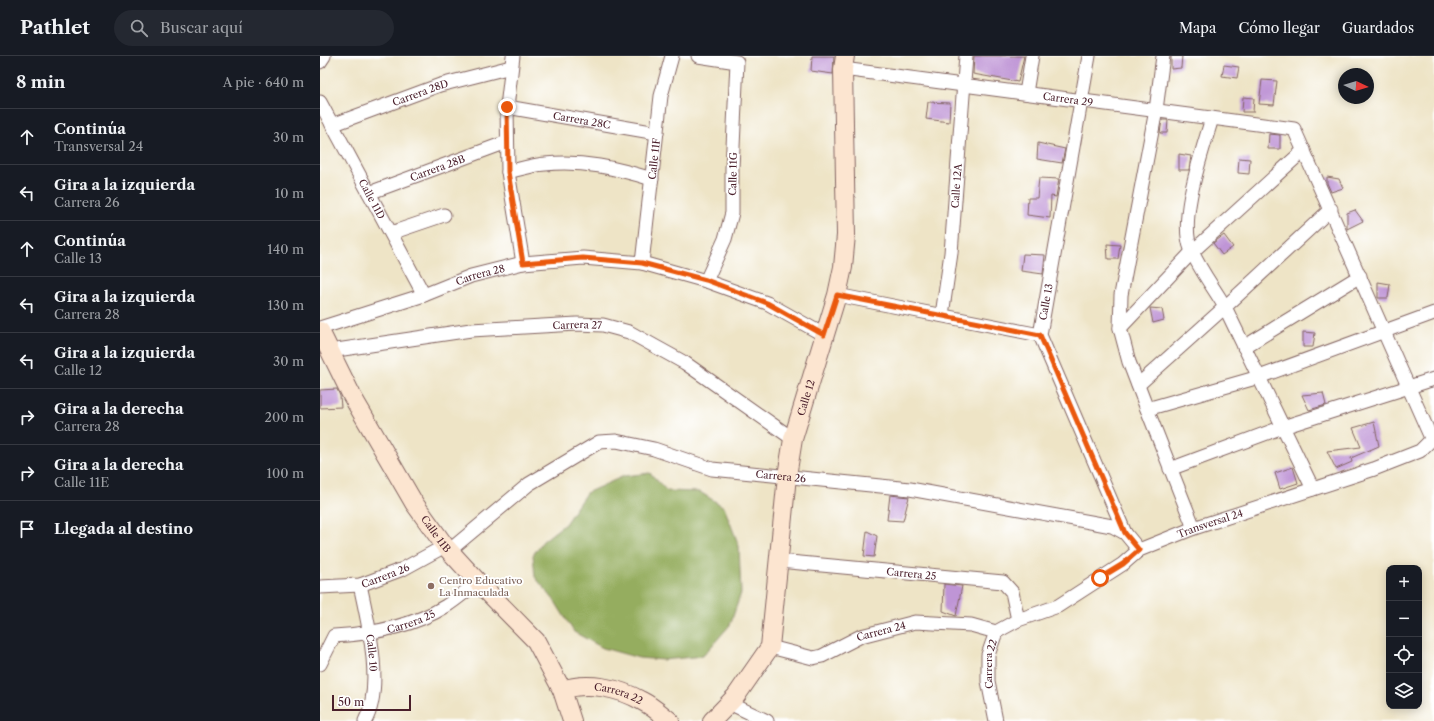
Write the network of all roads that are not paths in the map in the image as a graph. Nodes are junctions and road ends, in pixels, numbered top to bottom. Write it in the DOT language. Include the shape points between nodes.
graph roads {
  1 [pos="324,56"];
  2 [pos="672,56"];
  3 [pos="698,56"];
  4 [pos="966,56"];
  5 [pos="1032,56"];
  6 [pos="1089,56"];
  7 [pos="1163,56"];
  8 [pos="320,62"];
  9 [pos="512,62"];
  10 [pos="844,62"];
  11 [pos="963,85"];
  12 [pos="1026,93"];
  13 [pos="1082,101"];
  14 [pos="320,102"];
  15 [pos="507,107"];
  16 [pos="1156,110"];
  17 [pos="1212,118"];
  18 [pos="332,125"];
  19 [pos="657,133"];
  20 [pos="507,142"];
  21 [pos="1304,150"];
  22 [pos="508,172"];
  23 [pos="652,179"];
  24 [pos="369,193"];
  25 [pos="1331,209"];
  26 [pos="444,215"];
  27 [pos="391,233"];
  28 [pos="1192,252"];
  29 [pos="523,263"];
  30 [pos="642,263"];
  31 [pos="1360,276"];
  32 [pos="706,280"];
  33 [pos="424,295"];
  34 [pos="837,295"];
  35 [pos="1225,307"];
  36 [pos="1434,313"];
  37 [pos="942,315"];
  38 [pos="1120,328"];
  39 [pos="320,330"];
  40 [pos="1384,332"];
  41 [pos="824,335"];
  42 [pos="1040,335"];
  43 [pos="1244,346"];
  44 [pos="330,351"];
  45 [pos="1259,377"];
  46 [pos="1434,379"];
  47 [pos="1138,385"];
  48 [pos="1408,388"];
  49 [pos="1147,409"];
  50 [pos="1283,427"];
  51 [pos="1433,438"];
  52 [pos="793,439"];
  53 [pos="1170,469"];
  54 [pos="787,476"];
  55 [pos="1313,489"];
  56 [pos="1194,528"];
  57 [pos="1125,533"];
  58 [pos="447,548"];
  59 [pos="1139,550"];
  60 [pos="779,561"];
  61 [pos="478,582"];
  62 [pos="360,585"];
  63 [pos="320,587"];
  64 [pos="1018,620"];
  65 [pos="996,632"];
  66 [pos="370,634"];
  67 [pos="770,647"];
  68 [pos="320,664"];
  69 [pos="562,690"];
  70 [pos="729,703"];
  71 [pos="365,721"];
  72 [pos="572,721"];
  73 [pos="670,721"];
  74 [pos="712,721"];
  75 [pos="766,721"];
  76 [pos="996,721"];
  1 -- 8 [label="street"];
  2 -- 19 [label="street, Calle 11F" via="662,96"];
  3 -- 32 [label="street, Calle 11G" via="737,62 732,213 726,239"];
  4 -- 11 [label="street, Calle 12A"];
  5 -- 12 [label="street"];
  6 -- 13 [label="street, Calle 13"];
  7 -- 16 [label="street"];
  9 -- 15 [label="street"];
  9 -- 18 [label="street, Carrera 28D" via="440,85"];
  10 -- 11 [label="street, Carrera 29"];
  10 -- 34 [label="street, Calle 12" via="846,235"];
  11 -- 12 [label="street, Carrera 29"];
  11 -- 37 [label="street, Calle 12A" via="951,253"];
  12 -- 13 [label="street, Carrera 29"];
  13 -- 16 [label="street, Carrera 29"];
  13 -- 42 [label="street, Calle 13"];
  14 -- 18 [label="street, Calle 11D"];
  15 -- 19 [label="street, Carrera 28C"];
  15 -- 20 [label="street"];
  16 -- 17 [label="street, Carrera 29"];
  16 -- 38 [label="street" via="1121,295"];
  17 -- 21 [label="street, Carrera 29" via="1294,129"];
  17 -- 28 [label="street" via="1192,188 1188,222"];
  18 -- 24 [label="street, Calle 11D"];
  19 -- 23 [label="street, Calle 11F"];
  20 -- 22 [label="street"];
  20 -- 24 [label="street, Carrera 28B"];
  21 -- 25 [label="street"];
  21 -- 28 [label="street"];
  22 -- 23 [label="street" via="544,164 580,163 617,168"];
  22 -- 29 [label="street"];
  23 -- 30 [label="street, Calle 11F"];
  24 -- 27 [label="street, Calle 11D"];
  25 -- 31 [label="street"];
  25 -- 35 [label="street"];
  26 -- 27 [label="street"];
  27 -- 33 [label="street, Calle 11D"];
  28 -- 35 [label="street"];
  28 -- 38 [label="street"];
  29 -- 30 [label="street, Carrera 28" via="583,258"];
  29 -- 33 [label="street, Carrera 28" via="471,276"];
  30 -- 32 [label="street, Carrera 28"];
  31 -- 40 [label="street"];
  31 -- 43 [label="street"];
  32 -- 41 [label="street, Carrera 28" via="767,303"];
  33 -- 39 [label="street, Carrera 28"];
  34 -- 37 [label="street"];
  34 -- 41 [label="street, Calle 12"];
  35 -- 43 [label="street"];
  35 -- 47 [label="street"];
  36 -- 40 [label="street"];
  37 -- 42 [label="street"];
  38 -- 47 [label="street"];
  39 -- 44 [label="street, Calle 11B"];
  40 -- 45 [label="street"];
  40 -- 48 [label="street"];
  41 -- 52 [label="street, Calle 12"];
  42 -- 57 [label="street, Calle 13"];
  43 -- 45 [label="street"];
  44 -- 52 [label="street, Carrera 27" via="471,330 603,325 629,332 685,363"];
  44 -- 58 [label="street, Calle 11B" via="352,396 410,496"];
  45 -- 49 [label="street"];
  45 -- 50 [label="street"];
  46 -- 48 [label="street"];
  47 -- 49 [label="street"];
  48 -- 50 [label="street"];
  48 -- 51 [label="street"];
  49 -- 53 [label="street"];
  50 -- 53 [label="street"];
  50 -- 55 [label="street"];
  51 -- 55 [label="street, Transversal 24" via="1420,451"];
  52 -- 54 [label="street, Calle 12"];
  53 -- 56 [label="street"];
  54 -- 57 [label="street, Carrera 26" via="910,489 1107,525 1119,528"];
  54 -- 58 [label="street, Carrera 26" via="712,470 654,449 616,441 599,442 529,484"];
  54 -- 60 [label="street, Calle 12"];
  55 -- 56 [label="street, Transversal 24"];
  56 -- 59 [label="street, Transversal 24"];
  57 -- 59 [label="street, Carrera 26"];
  58 -- 61 [label="street, Calle 11B"];
  58 -- 62 [label="street, Carrera 26" via="403,569"];
  59 -- 64 [label="street, Transversal 24" via="1123,564 1058,606"];
  60 -- 64 [label="street, Carrera 25" via="1003,582 1012,592"];
  60 -- 67 [label="street, Calle 12"];
  61 -- 66 [label="street, Carrera 25" via="439,609 409,624"];
  61 -- 69 [label="street, Calle 11B" via="536,640"];
  62 -- 63 [label="street, Carrera 26"];
  62 -- 66 [label="street, Calle 10"];
  64 -- 65 [label="street, Transversal 24"];
  65 -- 67 [label="street, Carrera 24" via="970,625 915,622 861,636 814,658"];
  65 -- 76 [label="street, Carrera 22" via="988,655 988,681"];
  66 -- 68 [label="street, Carrera 25" via="334,636"];
  66 -- 71 [label="street, Calle 10" via="374,689 369,715"];
  67 -- 70 [label="street"];
  69 -- 72 [label="street, Calle 11B"];
  69 -- 73 [label="street, Carrera 22" via="574,685 613,689 643,701"];
  70 -- 74 [label="street"];
  70 -- 75 [label="street"];
}
